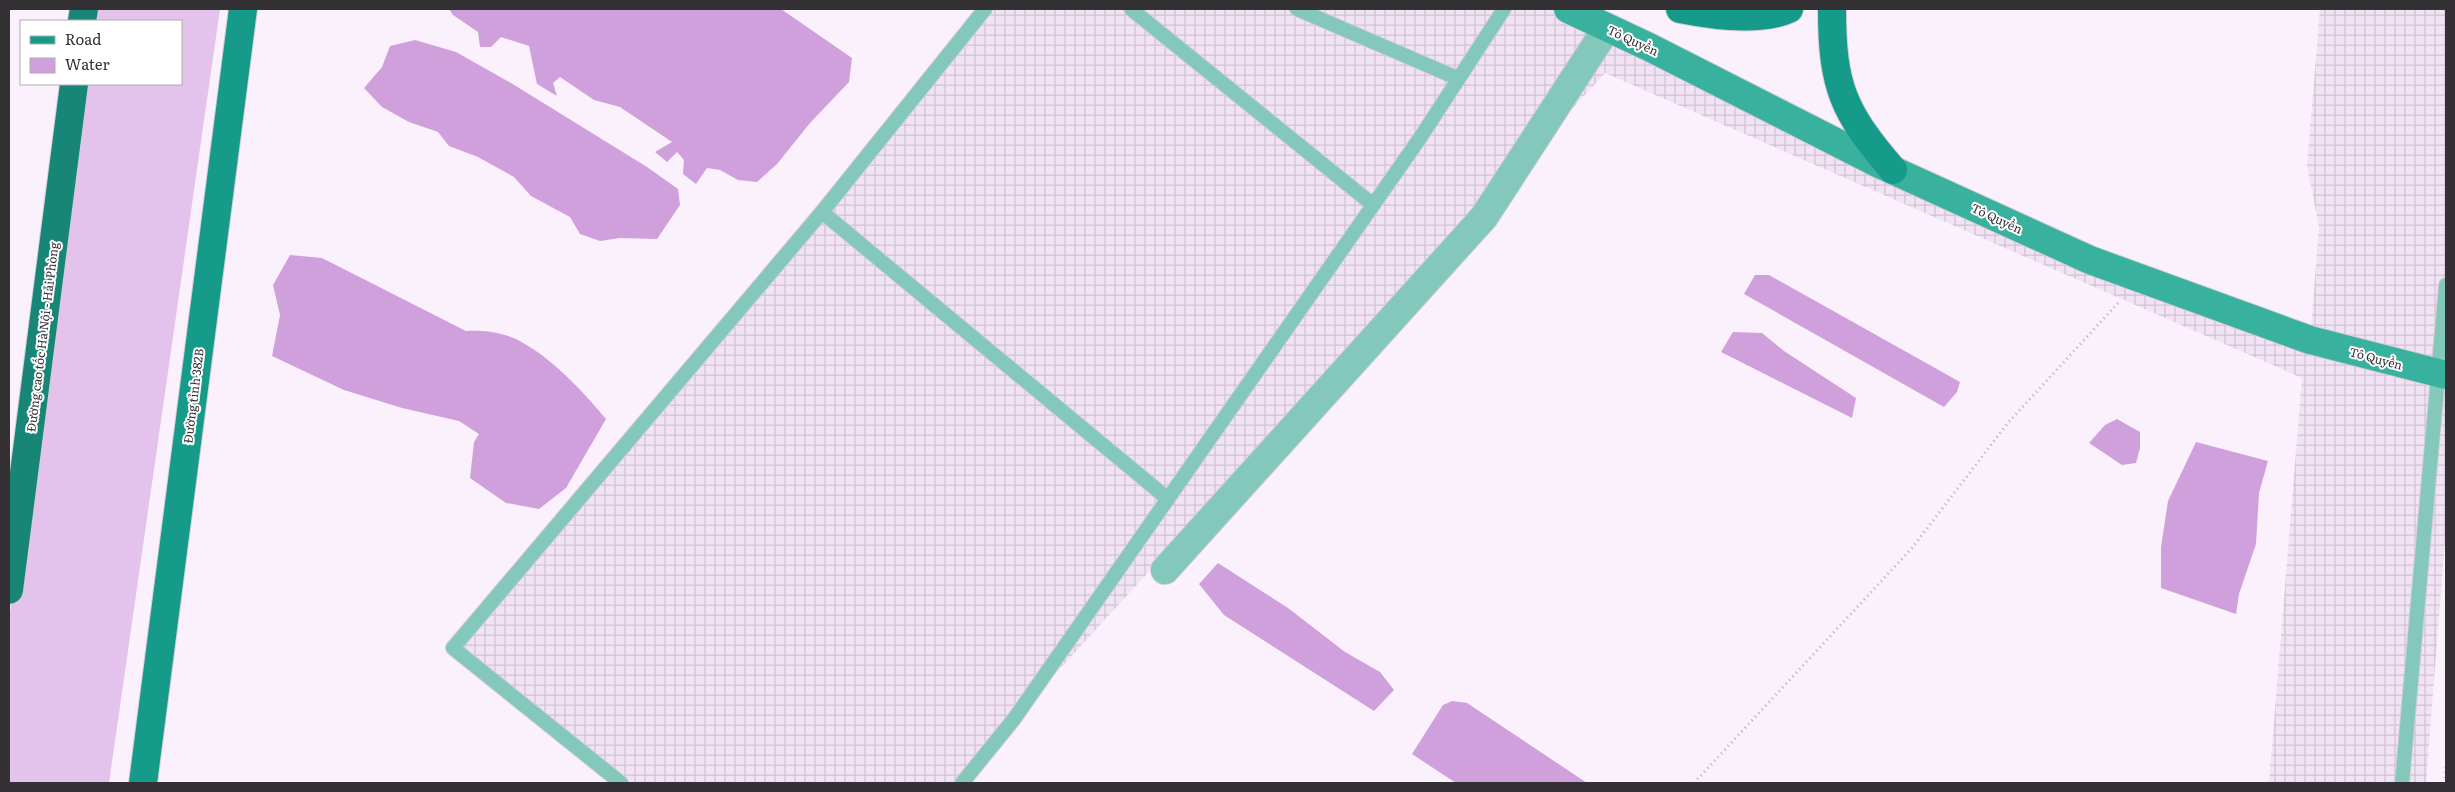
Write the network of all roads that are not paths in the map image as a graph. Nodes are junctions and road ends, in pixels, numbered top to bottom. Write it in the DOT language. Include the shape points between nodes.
graph roads {
  1 [pos="242,9"];
  2 [pos="985,9"];
  3 [pos="1130,9"];
  4 [pos="1297,9"];
  5 [pos="1504,9"];
  6 [pos="1568,9"];
  7 [pos="1680,9"];
  8 [pos="1789,9"];
  9 [pos="1832,9"];
  10 [pos="1607,28"];
  11 [pos="1457,78"];
  12 [pos="74,85"];
  13 [pos="1894,170"];
  14 [pos="1372,204"];
  15 [pos="822,212"];
  16 [pos="2446,285"];
  17 [pos="2442,374"];
  18 [pos="1168,499"];
  19 [pos="1165,570"];
  20 [pos="9,590"];
  21 [pos="143,783"];
  22 [pos="621,783"];
  23 [pos="962,783"];
  24 [pos="2402,783"];
  1 -- 21 [label="main road, Đường tỉnh 382B"];
  2 -- 15 [label="lane"];
  3 -- 14 [label="lane"];
  4 -- 11 [label="lane"];
  5 -- 11 [label="lane"];
  6 -- 10 [label="main road, Tô Quyền"];
  7 -- 8 [label="main road" via="1738,16"];
  9 -- 13 [label="main road" via="1835,70 1846,103 1856,123"];
  10 -- 13 [label="main road, Tô Quyền"];
  10 -- 19 [label="street" via="1484,218"];
  11 -- 14 [label="lane" via="1420,138"];
  12 -- 20 [label="highway, Đường cao tốc Hà Nội - Hải Phòng"];
  13 -- 17 [label="main road, Tô Quyền" via="2090,260 2140,279 2310,340"];
  14 -- 18 [label="lane"];
  15 -- 18 [label="lane"];
  15 -- 22 [label="lane" via="453,648"];
  16 -- 17 [label="lane"];
  17 -- 24 [label="lane"];
  18 -- 23 [label="lane" via="1014,720"];
}
